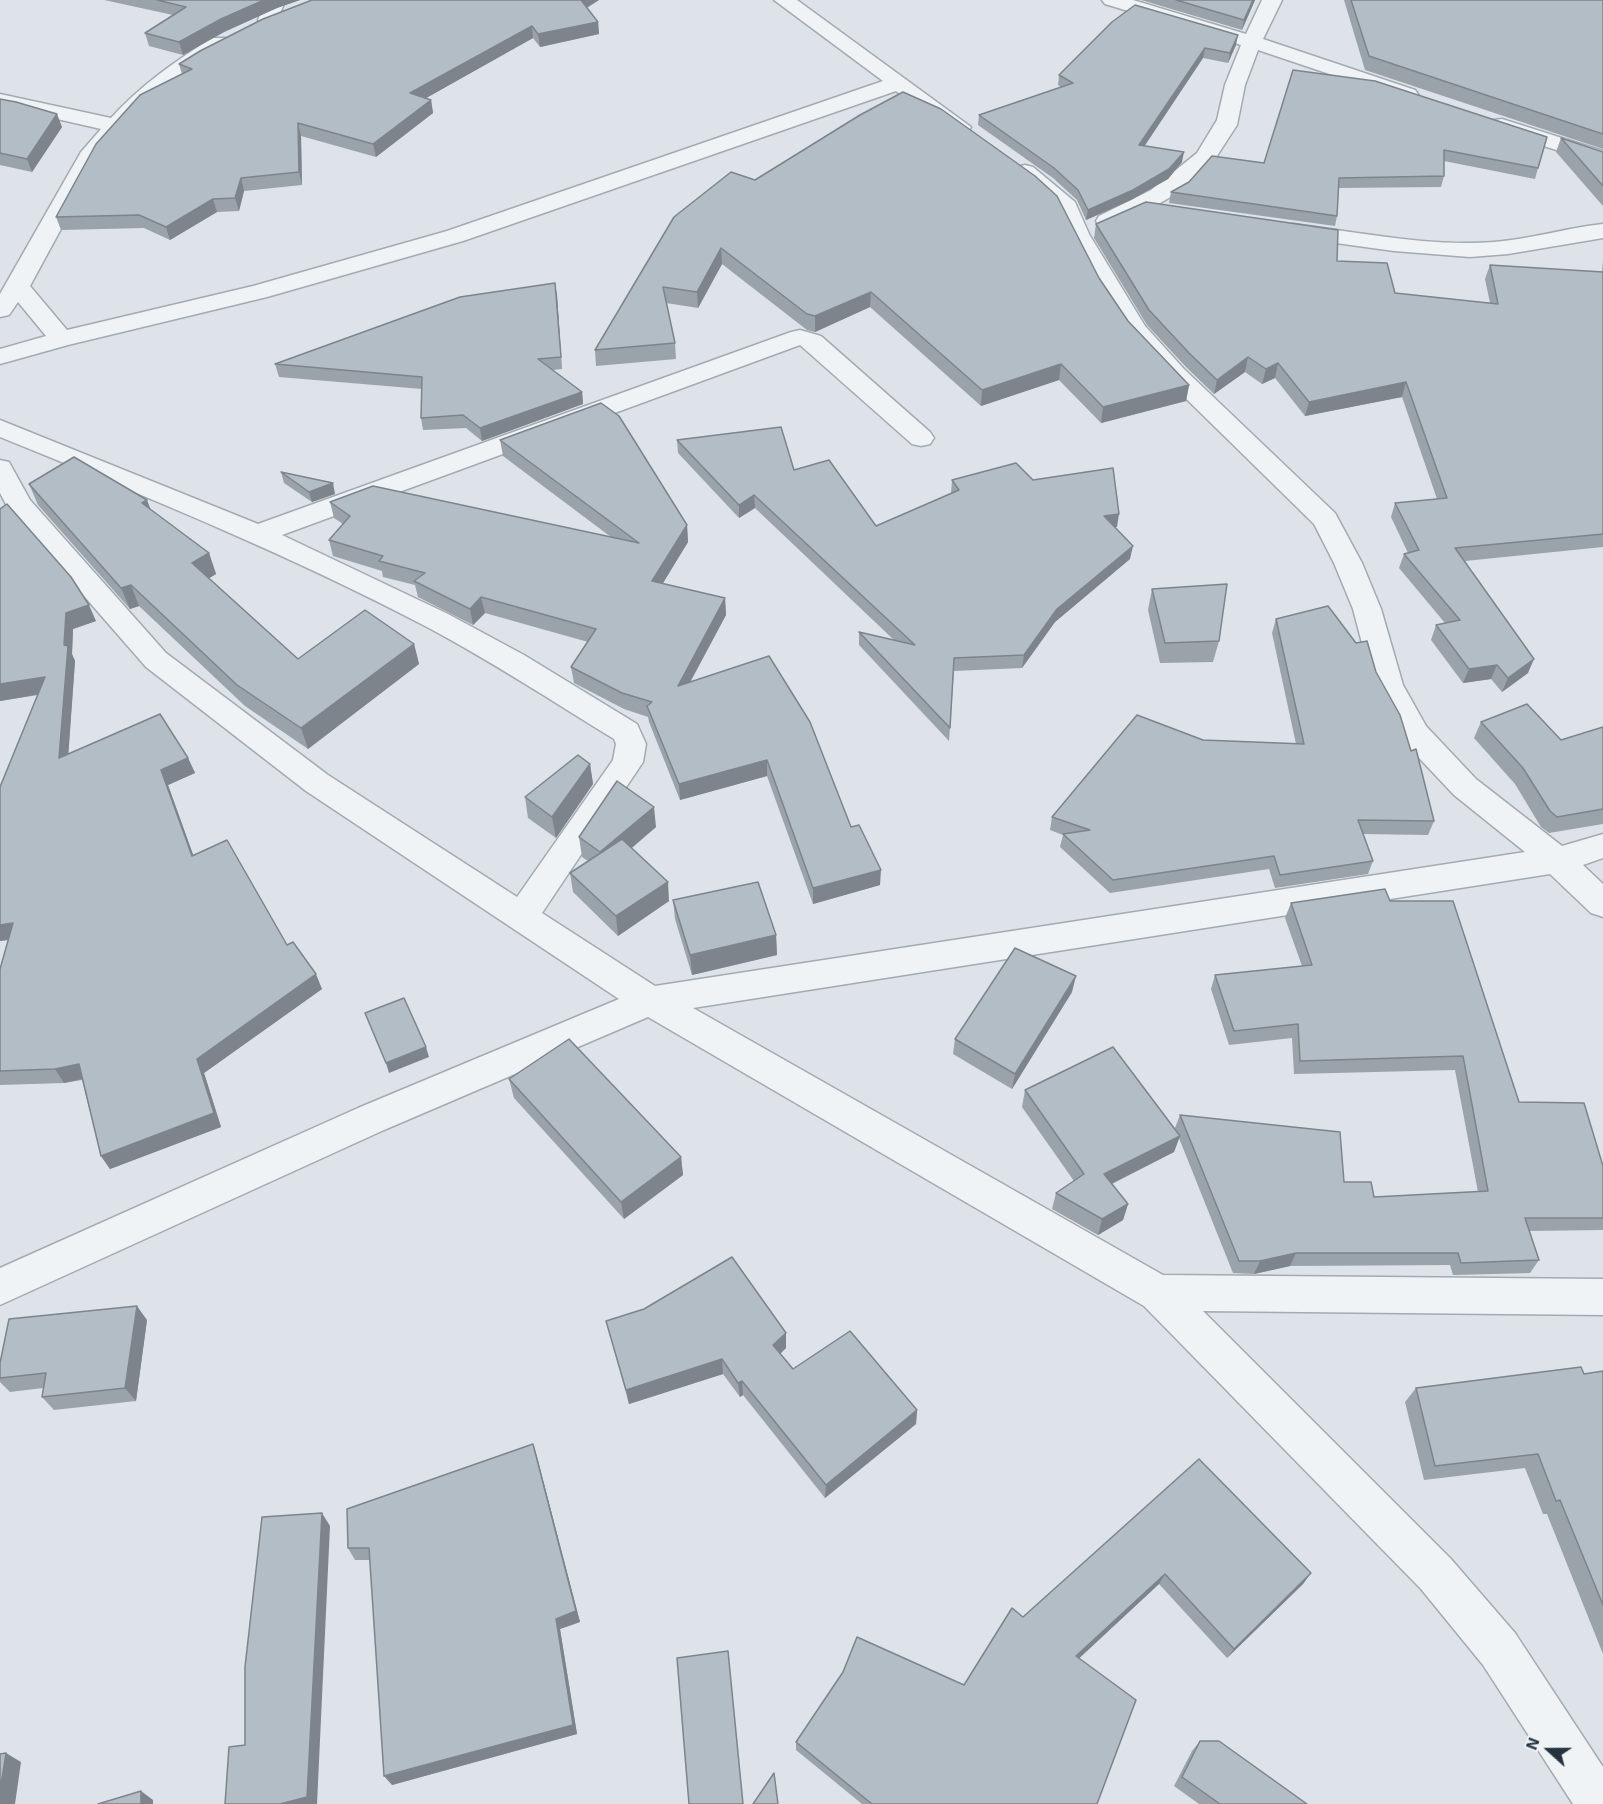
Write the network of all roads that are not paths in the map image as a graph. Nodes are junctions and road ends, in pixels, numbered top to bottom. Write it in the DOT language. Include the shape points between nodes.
graph roads {
  1 [pos="1112,0"];
  2 [pos="1272,0"];
  3 [pos="791,1"];
  4 [pos="299,9"];
  5 [pos="258,20"];
  6 [pos="1253,42"];
  7 [pos="898,82"];
  8 [pos="0,100"];
  9 [pos="1429,101"];
  10 [pos="1482,119"];
  11 [pos="114,125"];
  12 [pos="1603,158"];
  13 [pos="1140,207"];
  14 [pos="1174,213"];
  15 [pos="1267,227"];
  16 [pos="1603,231"];
  17 [pos="1078,234"];
  18 [pos="18,286"];
  19 [pos="0,309"];
  20 [pos="61,339"];
  21 [pos="0,357"];
  22 [pos="0,428"];
  23 [pos="921,438"];
  24 [pos="0,468"];
  25 [pos="254,535"];
  26 [pos="1603,846"];
  27 [pos="1557,860"];
  28 [pos="1603,904"];
  29 [pos="522,915"];
  30 [pos="650,1002"];
  31 [pos="0,1287"];
  32 [pos="1158,1293"];
  33 [pos="1603,1297"];
  34 [pos="1600,1804"];
  1 -- 6 [label="street"];
  2 -- 6 [label="street"];
  3 -- 7 [label="street"];
  4 -- 5 [label="street"];
  5 -- 11 [label="street" via="171,73"];
  6 -- 9 [label="street"];
  6 -- 13 [label="street" via="1235,84 1225,127 1177,186"];
  7 -- 17 [label="street" via="1042,185 1067,207"];
  7 -- 20 [label="street" via="455,236 259,292"];
  8 -- 11 [label="street"];
  10 -- 12 [label="street"];
  11 -- 18 [label="street" via="92,152"];
  13 -- 14 [label="street"];
  13 -- 17 [label="street"];
  15 -- 16 [label="street" via="1457,249 1495,249 1569,233"];
  17 -- 27 [label="street" via="1136,331 1182,382 1325,519 1367,609 1388,685 1415,734 1465,787"];
  18 -- 19 [label="street"];
  18 -- 20 [label="street"];
  20 -- 21 [label="street"];
  22 -- 25 [label="street" via="136,482"];
  23 -- 25 [label="street" via="812,341 800,337"];
  24 -- 29 [label="street" via="19,504 156,660 317,783"];
  25 -- 29 [label="street" via="369,587 497,653 626,732 631,744 628,762"];
  26 -- 27 [label="street"];
  27 -- 28 [label="street"];
  27 -- 30 [label="street"];
  29 -- 30 [label="street"];
  30 -- 31 [label="street" via="371,1119"];
  30 -- 32 [label="street"];
  32 -- 33 [label="street"];
  32 -- 34 [label="street" via="1436,1574 1499,1649"];
}
